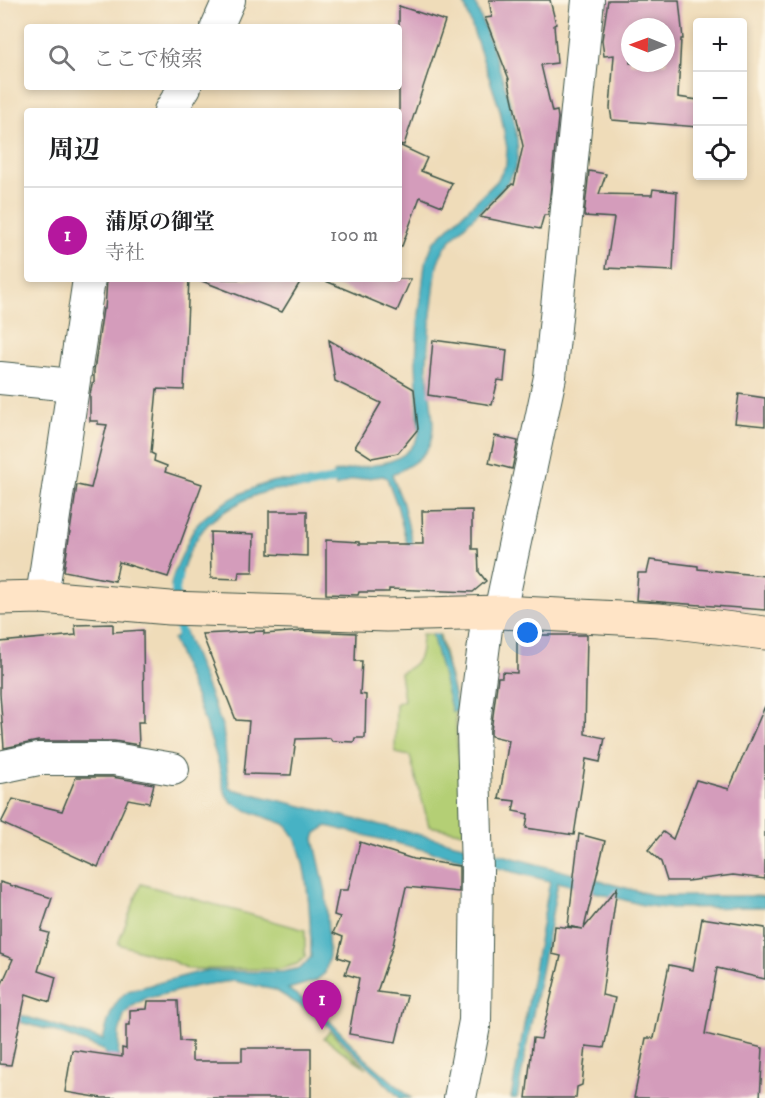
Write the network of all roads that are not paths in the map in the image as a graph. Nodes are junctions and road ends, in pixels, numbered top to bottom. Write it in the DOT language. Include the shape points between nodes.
graph roads {
  1 [pos="229,0"];
  2 [pos="588,0"];
  3 [pos="218,24"];
  4 [pos="182,90"];
  5 [pos="172,108"];
  6 [pos="89,282"];
  7 [pos="0,378"];
  8 [pos="73,385"];
  9 [pos="42,597"];
  10 [pos="0,598"];
  11 [pos="494,612"];
  12 [pos="765,633"];
  13 [pos="0,768"];
  14 [pos="173,769"];
  15 [pos="460,1098"];
  1 -- 3 [label="street"];
  2 -- 11 [label="street" via="550,376"];
  4 -- 5 [label="street"];
  6 -- 8 [label="street"];
  7 -- 8 [label="street"];
  8 -- 9 [label="street"];
  9 -- 10 [label="street"];
  9 -- 11 [label="street" via="177,608 387,615"];
  11 -- 12 [label="street" via="659,620"];
  11 -- 15 [label="street" via="473,730 477,834 475,1021"];
  13 -- 14 [label="street" via="38,759 114,759"];
}
